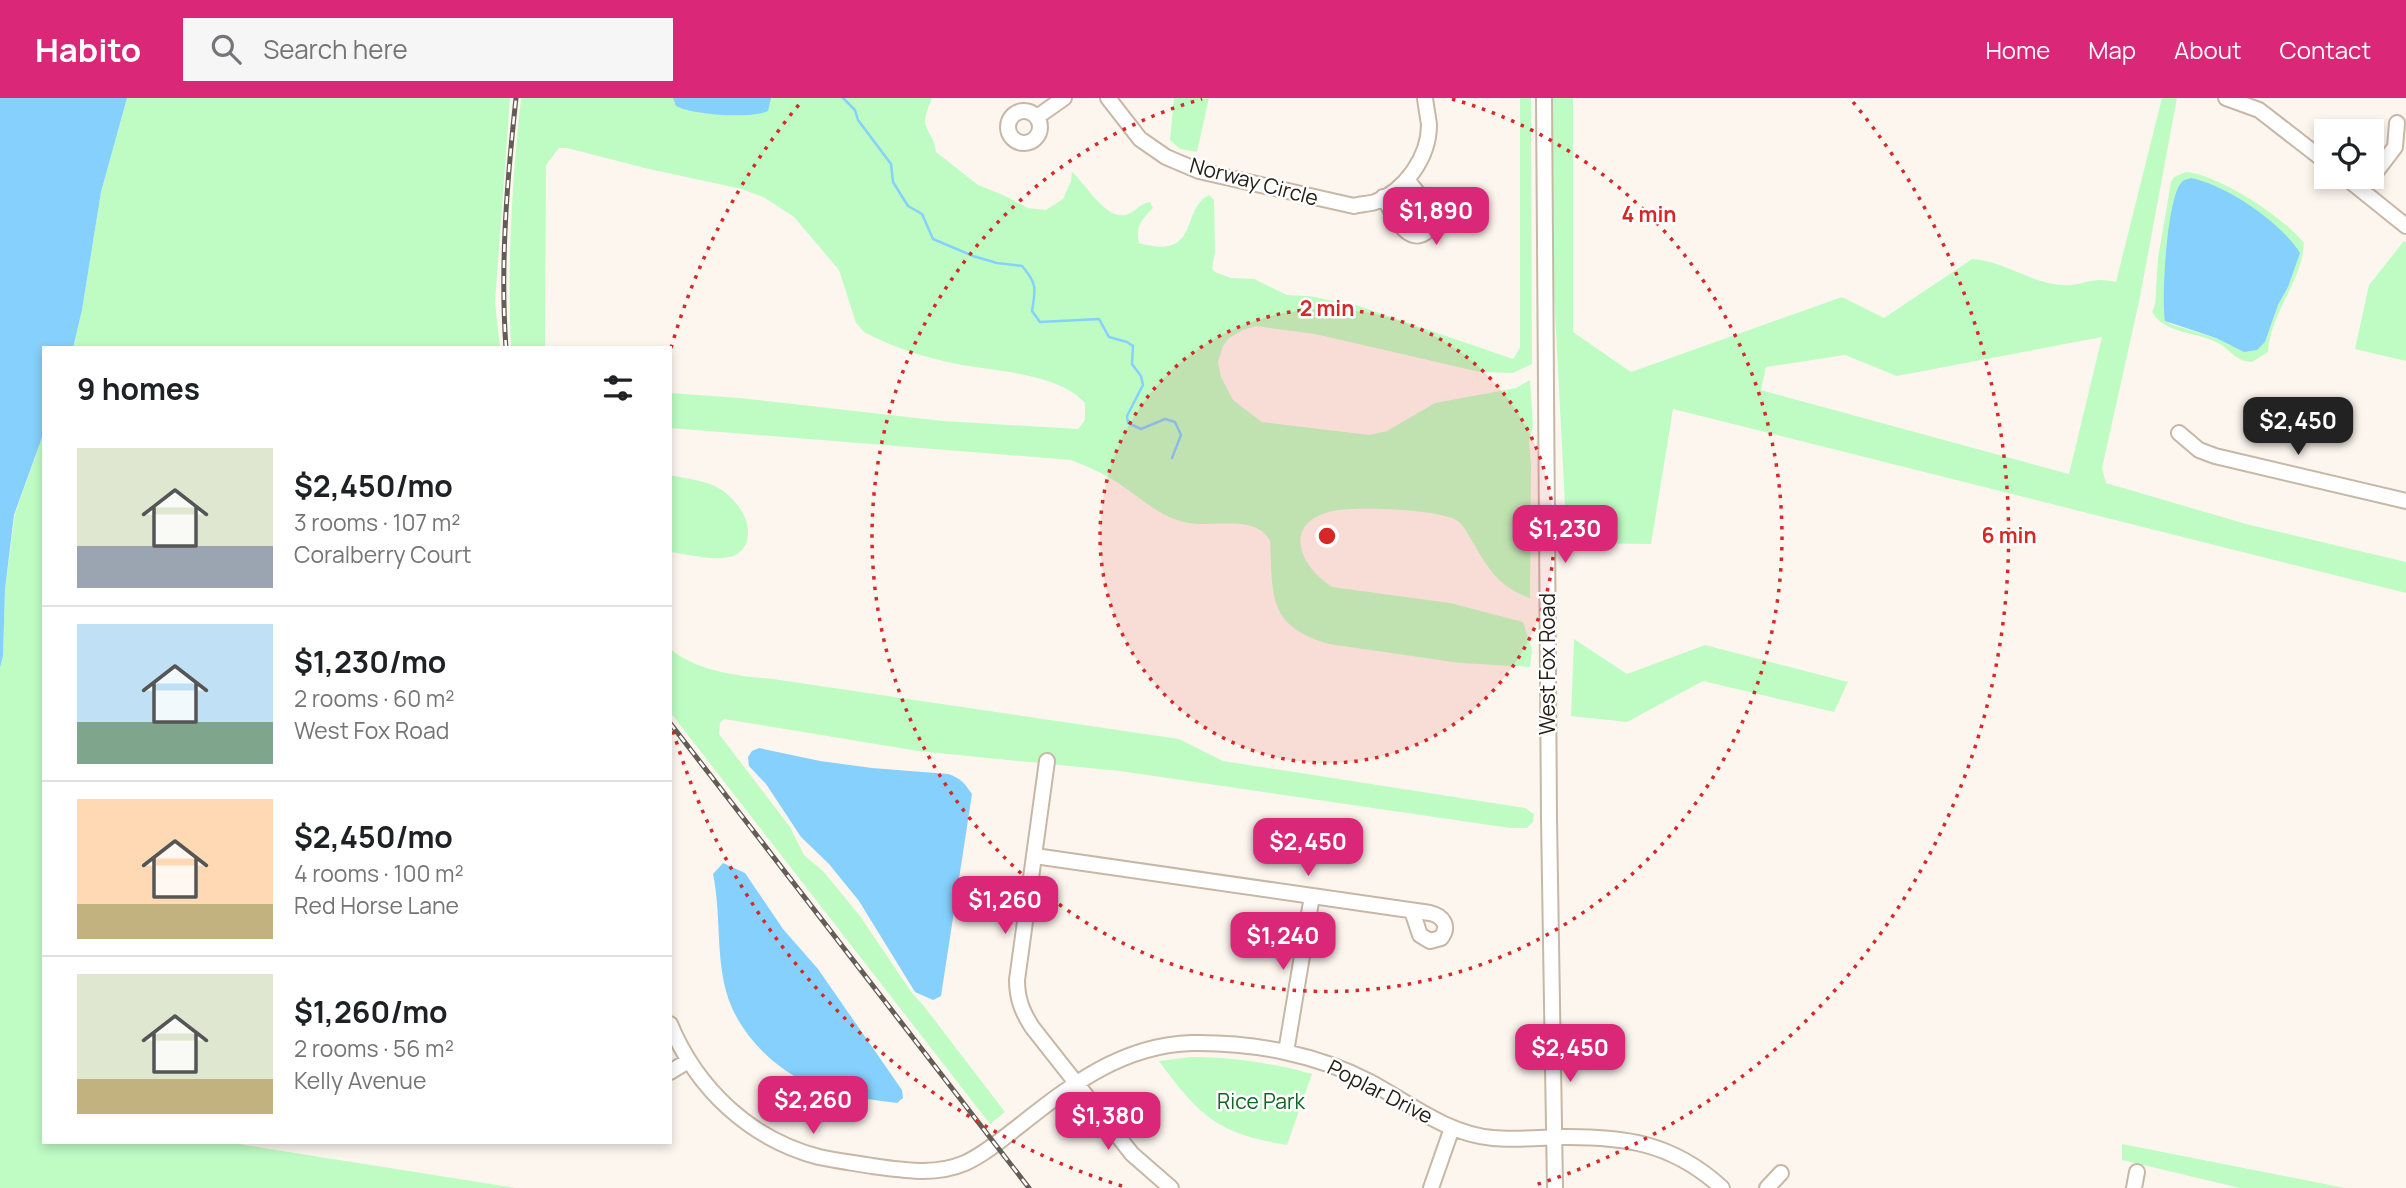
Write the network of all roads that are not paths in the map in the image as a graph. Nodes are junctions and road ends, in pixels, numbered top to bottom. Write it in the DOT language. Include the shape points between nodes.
graph roads {
  1 [pos="1064,98"];
  2 [pos="1108,98"];
  3 [pos="1425,98"];
  4 [pos="1544,98"];
  5 [pos="2234,99"];
  6 [pos="1037,117"];
  7 [pos="2397,123"];
  8 [pos="2314,152"];
  9 [pos="1407,180"];
  10 [pos="2362,190"];
  11 [pos="1383,197"];
  12 [pos="2406,226"];
  13 [pos="2179,433"];
  14 [pos="2406,501"];
  15 [pos="1047,761"];
  16 [pos="1035,856"];
  17 [pos="1312,896"];
  18 [pos="1412,911"];
  19 [pos="672,1028"];
  20 [pos="1286,1052"];
  21 [pos="688,1060"];
  22 [pos="672,1071"];
  23 [pos="1076,1083"];
  24 [pos="1452,1128"];
  25 [pos="1554,1137"];
  26 [pos="2137,1172"];
  27 [pos="1781,1173"];
  28 [pos="1171,1188"];
  29 [pos="1431,1188"];
  30 [pos="1555,1188"];
  31 [pos="1723,1188"];
  32 [pos="1767,1188"];
  33 [pos="2134,1188"];
  1 -- 6 [label="street"];
  2 -- 11 [label="street, Norway Circle" via="1140,139 1199,171 1354,206"];
  3 -- 9 [label="street, Norway Circle" via="1429,128 1423,153"];
  4 -- 25 [label="street, West Fox Road"];
  5 -- 8 [label="street" via="2259,110"];
  7 -- 10 [label="street" via="2396,147"];
  9 -- 11 [label="street, Norway Circle"];
  9 -- 11 [label="street" via="1432,215 1425,233 1407,233"];
  10 -- 12 [label="street"];
  13 -- 14 [label="street" via="2199,450 2215,456"];
  15 -- 16 [label="street"];
  16 -- 17 [label="street"];
  16 -- 23 [label="street" via="1017,995 1032,1027"];
  17 -- 18 [label="street"];
  17 -- 20 [label="street"];
  19 -- 21 [label="street, Poplar Drive"];
  20 -- 23 [label="street, Poplar Drive" via="1216,1044 1165,1046 1121,1058"];
  20 -- 24 [label="street, Poplar Drive" via="1344,1070"];
  21 -- 22 [label="street"];
  21 -- 23 [label="street, Poplar Drive" via="720,1101 778,1141 817,1156 915,1171 945,1169 979,1156"];
  23 -- 28 [label="street" via="1132,1154"];
  24 -- 25 [label="street, Poplar Drive" via="1491,1138"];
  24 -- 29 [label="street"];
  25 -- 30 [label="street, West Fox Road"];
  25 -- 31 [label="street, Poplar Drive" via="1601,1136 1643,1142 1682,1158"];
  26 -- 33 [label="street"];
  27 -- 32 [label="street"];
}
